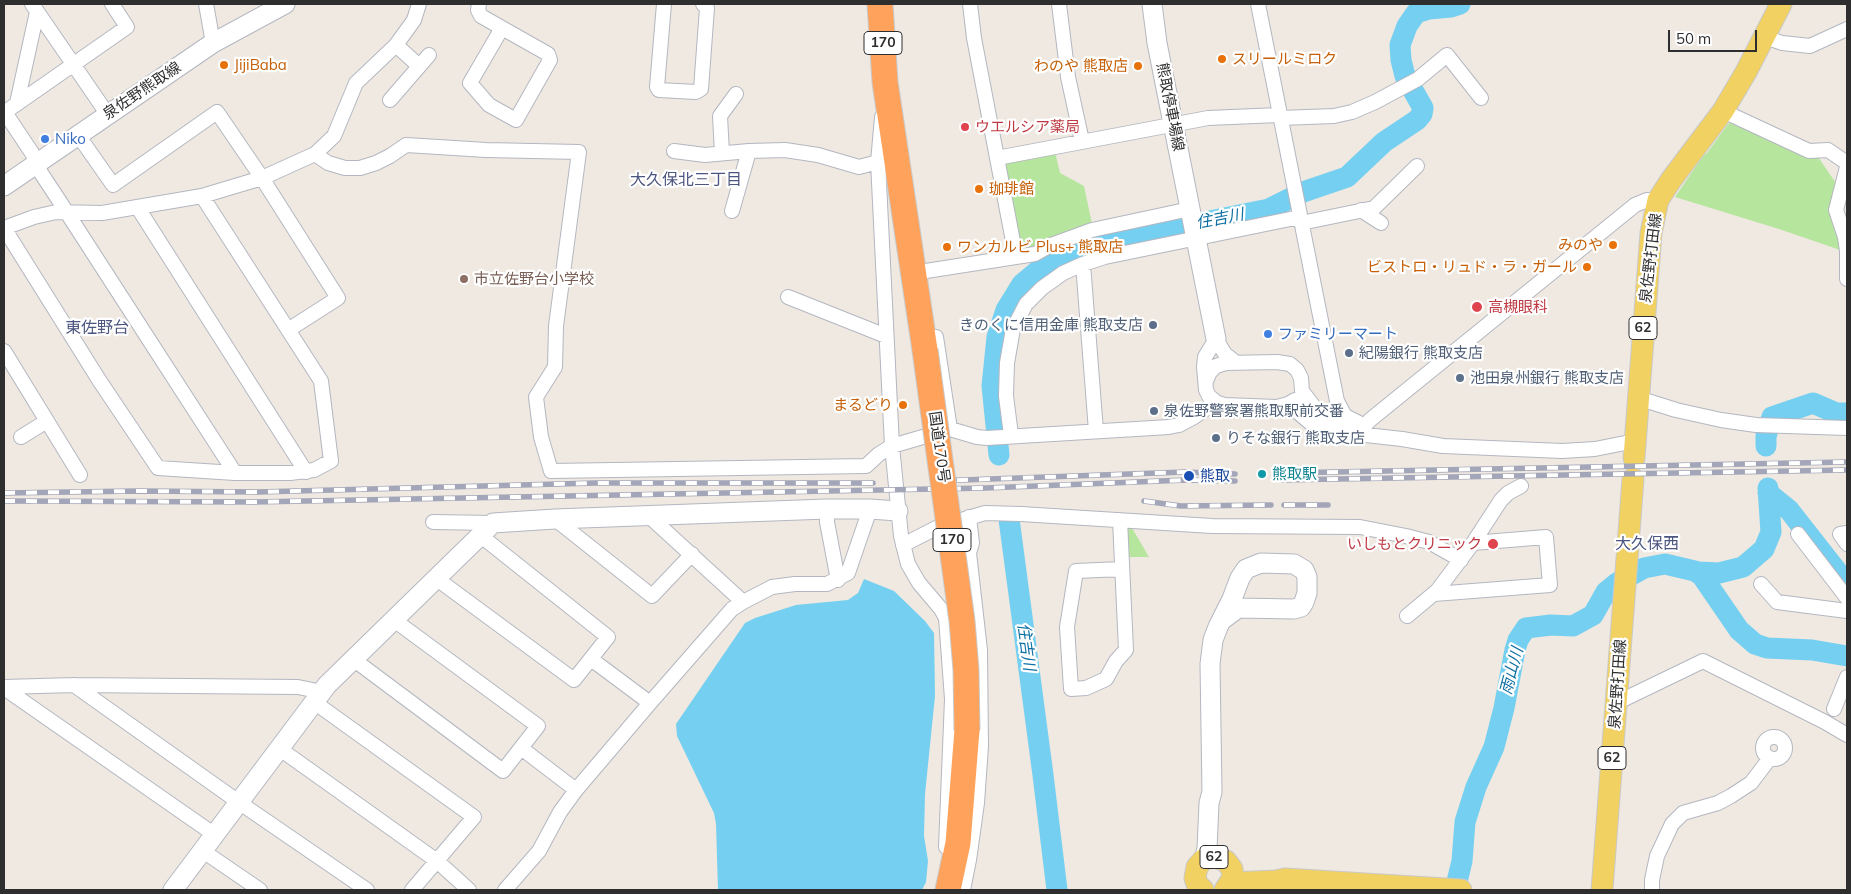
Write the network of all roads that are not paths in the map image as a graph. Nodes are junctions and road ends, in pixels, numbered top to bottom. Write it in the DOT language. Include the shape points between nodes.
graph roads {
  1 [pos="112,4"];
  2 [pos="206,4"];
  3 [pos="285,4"];
  4 [pos="419,4"];
  5 [pos="479,4"];
  6 [pos="664,4"];
  7 [pos="703,4"];
  8 [pos="880,4"];
  9 [pos="970,4"];
  10 [pos="1059,4"];
  11 [pos="1152,4"];
  12 [pos="1258,4"];
  13 [pos="1781,4"];
  14 [pos="34,8"];
  15 [pos="502,28"];
  16 [pos="1847,29"];
  17 [pos="1765,37"];
  18 [pos="213,44"];
  19 [pos="396,45"];
  20 [pos="429,55"];
  21 [pos="72,64"];
  22 [pos="419,66"];
  23 [pos="886,91"];
  24 [pos="736,94"];
  25 [pos="1481,98"];
  26 [pos="390,100"];
  27 [pos="17,103"];
  28 [pos="1723,111"];
  29 [pos="108,115"];
  30 [pos="1280,116"];
  31 [pos="1174,124"];
  32 [pos="78,135"];
  33 [pos="1082,141"];
  34 [pos="749,150"];
  35 [pos="674,151"];
  36 [pos="722,153"];
  37 [pos="315,154"];
  38 [pos="997,158"];
  39 [pos="878,162"];
  40 [pos="37,163"];
  41 [pos="1847,163"];
  42 [pos="1847,167"];
  43 [pos="1414,174"];
  44 [pos="262,178"];
  45 [pos="4,186"];
  46 [pos="202,196"];
  47 [pos="1658,200"];
  48 [pos="138,208"];
  49 [pos="1190,210"];
  50 [pos="1361,210"];
  51 [pos="732,211"];
  52 [pos="67,213"];
  53 [pos="1299,215"];
  54 [pos="1381,223"];
  55 [pos="4,228"];
  56 [pos="1196,239"];
  57 [pos="1016,257"];
  58 [pos="1083,264"];
  59 [pos="926,272"];
  60 [pos="1847,279"];
  61 [pos="788,297"];
  62 [pos="288,330"];
  63 [pos="886,336"];
  64 [pos="1216,339"];
  65 [pos="4,351"];
  66 [pos="1235,362"];
  67 [pos="1206,381"];
  68 [pos="1302,391"];
  69 [pos="1638,398"];
  70 [pos="1336,401"];
  71 [pos="1216,402"];
  72 [pos="1288,404"];
  73 [pos="1318,412"];
  74 [pos="47,421"];
  75 [pos="1362,426"];
  76 [pos="950,428"];
  77 [pos="1847,428"];
  78 [pos="1096,431"];
  79 [pos="1011,435"];
  80 [pos="20,438"];
  81 [pos="892,446"];
  82 [pos="1634,459"];
  83 [pos="306,472"];
  84 [pos="235,473"];
  85 [pos="80,475"];
  86 [pos="1521,486"];
  87 [pos="827,509"];
  88 [pos="870,509"];
  89 [pos="898,512"];
  90 [pos="650,517"];
  91 [pos="969,517"];
  92 [pos="555,519"];
  93 [pos="1120,520"];
  94 [pos="434,522"];
  95 [pos="487,529"];
  96 [pos="1847,533"];
  97 [pos="1798,534"];
  98 [pos="1472,543"];
  99 [pos="1847,544"];
  100 [pos="903,545"];
  101 [pos="692,554"];
  102 [pos="1461,560"];
  103 [pos="1121,569"];
  104 [pos="437,579"];
  105 [pos="838,580"];
  106 [pos="1760,584"];
  107 [pos="1434,594"];
  108 [pos="1847,598"];
  109 [pos="743,602"];
  110 [pos="1847,611"];
  111 [pos="1406,616"];
  112 [pos="394,620"];
  113 [pos="1222,620"];
  114 [pos="353,659"];
  115 [pos="591,659"];
  116 [pos="1847,677"];
  117 [pos="74,684"];
  118 [pos="4,688"];
  119 [pos="318,697"];
  120 [pos="1847,699"];
  121 [pos="650,703"];
  122 [pos="1616,703"];
  123 [pos="1834,710"];
  124 [pos="1825,722"];
  125 [pos="1847,735"];
  126 [pos="521,748"];
  127 [pos="280,750"];
  128 [pos="1770,758"];
  129 [pos="576,790"];
  130 [pos="240,803"];
  131 [pos="215,835"];
  132 [pos="203,851"];
  133 [pos="437,861"];
  134 [pos="1223,871"];
  135 [pos="173,890"];
  136 [pos="260,890"];
  137 [pos="367,890"];
  138 [pos="412,890"];
  139 [pos="469,890"];
  140 [pos="504,890"];
  141 [pos="947,890"];
  142 [pos="963,890"];
  143 [pos="1203,890"];
  144 [pos="1461,890"];
  145 [pos="1602,890"];
  146 [pos="1652,890"];
  1 -- 21 [label="street" via="127,27"];
  2 -- 18 [label="street"];
  3 -- 18 [label="street, 泉佐野熊取線"];
  4 -- 19 [label="street" via="414,20"];
  5 -- 15 [label="street" via="481,16"];
  6 -- 7 [label="street" via="657,86 660,90 696,92 701,89 707,8"];
  8 -- 23 [label="highway, 国道170号 / 170"];
  9 -- 38 [label="street"];
  10 -- 33 [label="street" via="1068,77"];
  11 -- 31 [label="street, 熊取停車場線"];
  12 -- 30 [label="street"];
  13 -- 17 [label="main road, 泉佐野打田線 / 62"];
  14 -- 21 [label="street"];
  14 -- 27 [label="street"];
  15 -- 15 [label="street" via="548,54 550,60 516,120 489,105 470,83"];
  16 -- 17 [label="street" via="1810,46 1782,43"];
  17 -- 28 [label="main road, 泉佐野打田線 / 62"];
  18 -- 29 [label="street, 泉佐野熊取線"];
  19 -- 22 [label="street"];
  19 -- 37 [label="street" via="356,83 334,136"];
  20 -- 22 [label="street"];
  21 -- 27 [label="street"];
  21 -- 29 [label="street"];
  22 -- 26 [label="street"];
  23 -- 39 [label="street"];
  23 -- 59 [label="street" via="908,150"];
  23 -- 141 [label="highway, 国道170号 / 170, bridge" via="926,350 966,670 964,780 958,843"];
  24 -- 36 [label="street" via="720,116"];
  25 -- 30 [label="street" via="1447,55 1418,80 1352,112 1334,116"];
  27 -- 40 [label="street" via="8,110 8,117"];
  28 -- 41 [label="street" via="1808,151 1828,150"];
  28 -- 47 [label="main road, 泉佐野打田線 / 62"];
  29 -- 32 [label="street, 泉佐野熊取線"];
  30 -- 31 [label="street" via="1208,118"];
  30 -- 53 [label="street"];
  31 -- 33 [label="street"];
  31 -- 49 [label="street, 熊取停車場線"];
  32 -- 40 [label="street, 泉佐野熊取線"];
  32 -- 44 [label="street" via="113,185 218,112"];
  33 -- 38 [label="street"];
  34 -- 36 [label="street"];
  34 -- 39 [label="street" via="785,150 818,155 859,167"];
  34 -- 51 [label="street"];
  35 -- 36 [label="street"];
  37 -- 44 [label="street"];
  37 -- 81 [label="street" via="328,163 360,168 406,146 579,152 556,326 554,367 536,397 541,437 551,471 866,466"];
  38 -- 57 [label="street"];
  39 -- 63 [label="street"];
  40 -- 45 [label="street, 泉佐野熊取線"];
  40 -- 52 [label="street"];
  42 -- 60 [label="street" via="1836,210 1845,237"];
  43 -- 50 [label="street" via="1374,208"];
  44 -- 46 [label="street"];
  44 -- 62 [label="street" via="338,298"];
  46 -- 48 [label="street"];
  46 -- 62 [label="street"];
  47 -- 69 [label="main road, 泉佐野打田線 / 62" via="1651,233"];
  47 -- 75 [label="street" via="1635,205"];
  48 -- 52 [label="street"];
  48 -- 83 [label="street"];
  49 -- 56 [label="street, 熊取停車場線"];
  49 -- 57 [label="street" via="1092,230 1035,254"];
  50 -- 53 [label="street"];
  50 -- 54 [label="street"];
  52 -- 55 [label="street" via="34,217"];
  52 -- 84 [label="street"];
  53 -- 56 [label="street"];
  53 -- 70 [label="street"];
  55 -- 84 [label="street" via="158,468"];
  56 -- 58 [label="street"];
  56 -- 64 [label="street"];
  57 -- 59 [label="street"];
  58 -- 78 [label="street"];
  58 -- 79 [label="street" via="1042,288 1026,304 1013,329 1006,388"];
  59 -- 76 [label="street"];
  61 -- 63 [label="street"];
  62 -- 83 [label="street" via="321,380 332,461"];
  63 -- 81 [label="street"];
  64 -- 66 [label="street" via="1225,354"];
  64 -- 67 [label="street" via="1205,357"];
  65 -- 74 [label="street"];
  66 -- 67 [label="street" via="1216,366"];
  66 -- 68 [label="street" via="1290,364 1301,378"];
  67 -- 71 [label="street" via="1206,390"];
  68 -- 72 [label="street"];
  68 -- 73 [label="street"];
  69 -- 77 [label="street" via="1676,410 1756,426"];
  69 -- 82 [label="main road, 泉佐野打田線 / 62"];
  70 -- 73 [label="street" via="1327,414"];
  70 -- 75 [label="street" via="1345,416"];
  71 -- 72 [label="street" via="1250,407"];
  71 -- 78 [label="street" via="1179,425"];
  72 -- 75 [label="street" via="1325,432 1347,436"];
  73 -- 75 [label="street" via="1338,425"];
  74 -- 80 [label="street"];
  74 -- 85 [label="street"];
  75 -- 82 [label="street" via="1402,439 1443,446 1562,451 1595,449"];
  76 -- 79 [label="street" via="977,437"];
  76 -- 81 [label="street"];
  78 -- 79 [label="street"];
  81 -- 89 [label="street"];
  82 -- 122 [label="main road, 泉佐野打田線 / 62"];
  83 -- 84 [label="street"];
  86 -- 98 [label="street" via="1501,500"];
  87 -- 88 [label="street"];
  87 -- 90 [label="street"];
  87 -- 105 [label="street"];
  88 -- 89 [label="street"];
  88 -- 105 [label="street" via="848,573"];
  89 -- 100 [label="street"];
  90 -- 92 [label="street"];
  90 -- 101 [label="street"];
  91 -- 93 [label="street" via="994,513"];
  91 -- 100 [label="street" via="938,527"];
  91 -- 142 [label="street" via="980,650 982,746 970,860"];
  92 -- 95 [label="street"];
  92 -- 101 [label="street" via="652,596"];
  93 -- 102 [label="street" via="1212,526 1360,527 1429,542"];
  93 -- 103 [label="street"];
  94 -- 95 [label="street"];
  95 -- 104 [label="street"];
  95 -- 115 [label="street" via="608,637"];
  96 -- 99 [label="street" via="1840,534"];
  97 -- 108 [label="street"];
  98 -- 102 [label="street"];
  98 -- 107 [label="street" via="1546,537 1550,585"];
  100 -- 141 [label="street" via="908,564 946,618 952,698"];
  101 -- 109 [label="street"];
  102 -- 107 [label="street"];
  103 -- 103 [label="street" via="1126,650 1106,679 1086,688 1071,689 1067,627 1076,571"];
  104 -- 112 [label="street"];
  104 -- 115 [label="street" via="574,680"];
  105 -- 109 [label="street" via="827,584 772,587"];
  106 -- 110 [label="street" via="1777,602"];
  107 -- 111 [label="street"];
  109 -- 121 [label="street" via="732,609"];
  112 -- 114 [label="street"];
  112 -- 126 [label="street" via="538,726"];
  113 -- 113 [label="street" via="1246,569 1261,563 1294,564 1304,570 1307,593 1301,607 1238,608"];
  113 -- 134 [label="street" via="1210,664 1212,792 1208,850"];
  114 -- 119 [label="street"];
  114 -- 126 [label="street" via="503,771"];
  115 -- 121 [label="street"];
  116 -- 123 [label="street"];
  117 -- 118 [label="street"];
  117 -- 119 [label="street" via="298,687"];
  117 -- 130 [label="street"];
  118 -- 131 [label="street"];
  119 -- 127 [label="street"];
  119 -- 133 [label="street" via="474,817"];
  120 -- 123 [label="street"];
  121 -- 129 [label="street"];
  122 -- 124 [label="street" via="1704,661"];
  122 -- 145 [label="main road, 泉佐野打田線 / 62"];
  123 -- 124 [label="street"];
  124 -- 125 [label="street"];
  126 -- 129 [label="street"];
  127 -- 130 [label="street"];
  127 -- 133 [label="street"];
  128 -- 146 [label="street" via="1751,783 1718,803 1683,813 1672,824 1657,856"];
  129 -- 140 [label="street" via="539,851"];
  130 -- 131 [label="street"];
  130 -- 137 [label="street"];
  131 -- 132 [label="street"];
  132 -- 135 [label="street"];
  132 -- 136 [label="street"];
  133 -- 138 [label="street"];
  133 -- 139 [label="street"];
  134 -- 143 [label="main road, 62" via="1200,862 1195,873 1197,884"];
  134 -- 144 [label="main road, 62" via="1276,881"];
}
